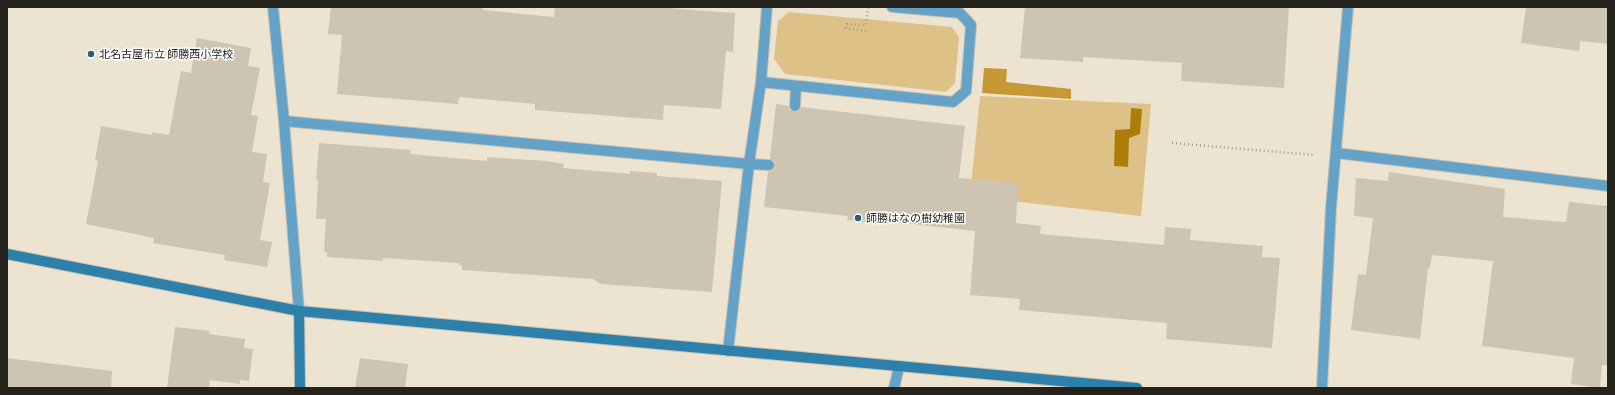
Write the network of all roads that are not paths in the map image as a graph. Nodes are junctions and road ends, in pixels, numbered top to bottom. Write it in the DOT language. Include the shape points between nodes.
graph roads {
  1 [pos="273,7"];
  2 [pos="767,7"];
  3 [pos="892,7"];
  4 [pos="1348,7"];
  5 [pos="761,82"];
  6 [pos="796,86"];
  7 [pos="795,106"];
  8 [pos="284,121"];
  9 [pos="1336,153"];
  10 [pos="749,164"];
  11 [pos="769,165"];
  12 [pos="1608,186"];
  13 [pos="7,254"];
  14 [pos="299,311"];
  15 [pos="728,351"];
  16 [pos="899,367"];
  17 [pos="300,388"];
  18 [pos="894,388"];
  19 [pos="1137,388"];
  20 [pos="1322,388"];
  1 -- 8 [label="street"];
  2 -- 5 [label="street"];
  3 -- 6 [label="street" via="960,13 970,25 966,91 952,102"];
  4 -- 9 [label="street"];
  5 -- 6 [label="street"];
  5 -- 10 [label="street"];
  6 -- 7 [label="street"];
  8 -- 10 [label="street"];
  8 -- 14 [label="street"];
  9 -- 12 [label="street"];
  9 -- 20 [label="street" via="1330,208"];
  10 -- 11 [label="street"];
  10 -- 15 [label="street"];
  13 -- 14 [label="street"];
  14 -- 15 [label="street"];
  14 -- 17 [label="street"];
  15 -- 16 [label="street"];
  16 -- 18 [label="street"];
  16 -- 19 [label="street"];
}
